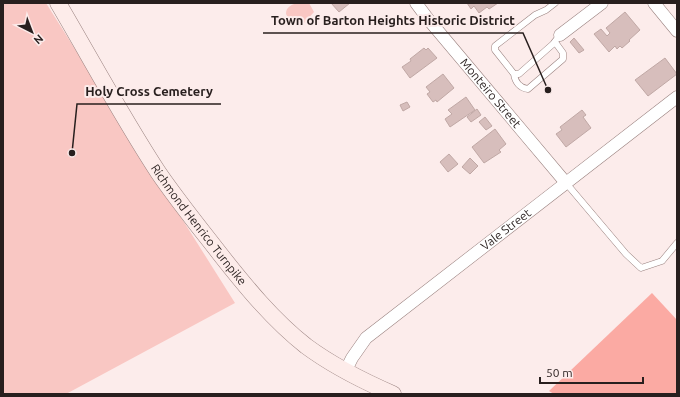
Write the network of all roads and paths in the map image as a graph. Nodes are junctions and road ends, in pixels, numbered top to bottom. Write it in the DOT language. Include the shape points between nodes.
graph roads {
  1 [pos="58,3"];
  2 [pos="416,3"];
  3 [pos="554,3"];
  4 [pos="602,3"];
  5 [pos="654,3"];
  6 [pos="677,31"];
  7 [pos="558,38"];
  8 [pos="514,74"];
  9 [pos="677,97"];
  10 [pos="566,183"];
  11 [pos="677,243"];
  12 [pos="345,372"];
  13 [pos="394,394"];
  1 -- 12 [label="street, Richmond Henrico Turnpike" via="158,172 190,215 250,291 280,323 307,346"];
  2 -- 10 [label="street, Monteiro Street"];
  3 -- 8 [label="lane" via="495,46 495,50"];
  4 -- 7 [label="street"];
  5 -- 6 [label="street"];
  7 -- 8 [label="lane" via="519,74"];
  7 -- 8 [label="lane" via="564,53 563,59 528,89 524,89 515,81"];
  9 -- 10 [label="street, Vale Street"];
  10 -- 11 [label="lane" via="641,268 662,261"];
  10 -- 12 [label="street, Vale Street" via="366,338"];
  12 -- 13 [label="street, Richmond Henrico Turnpike"];
}
